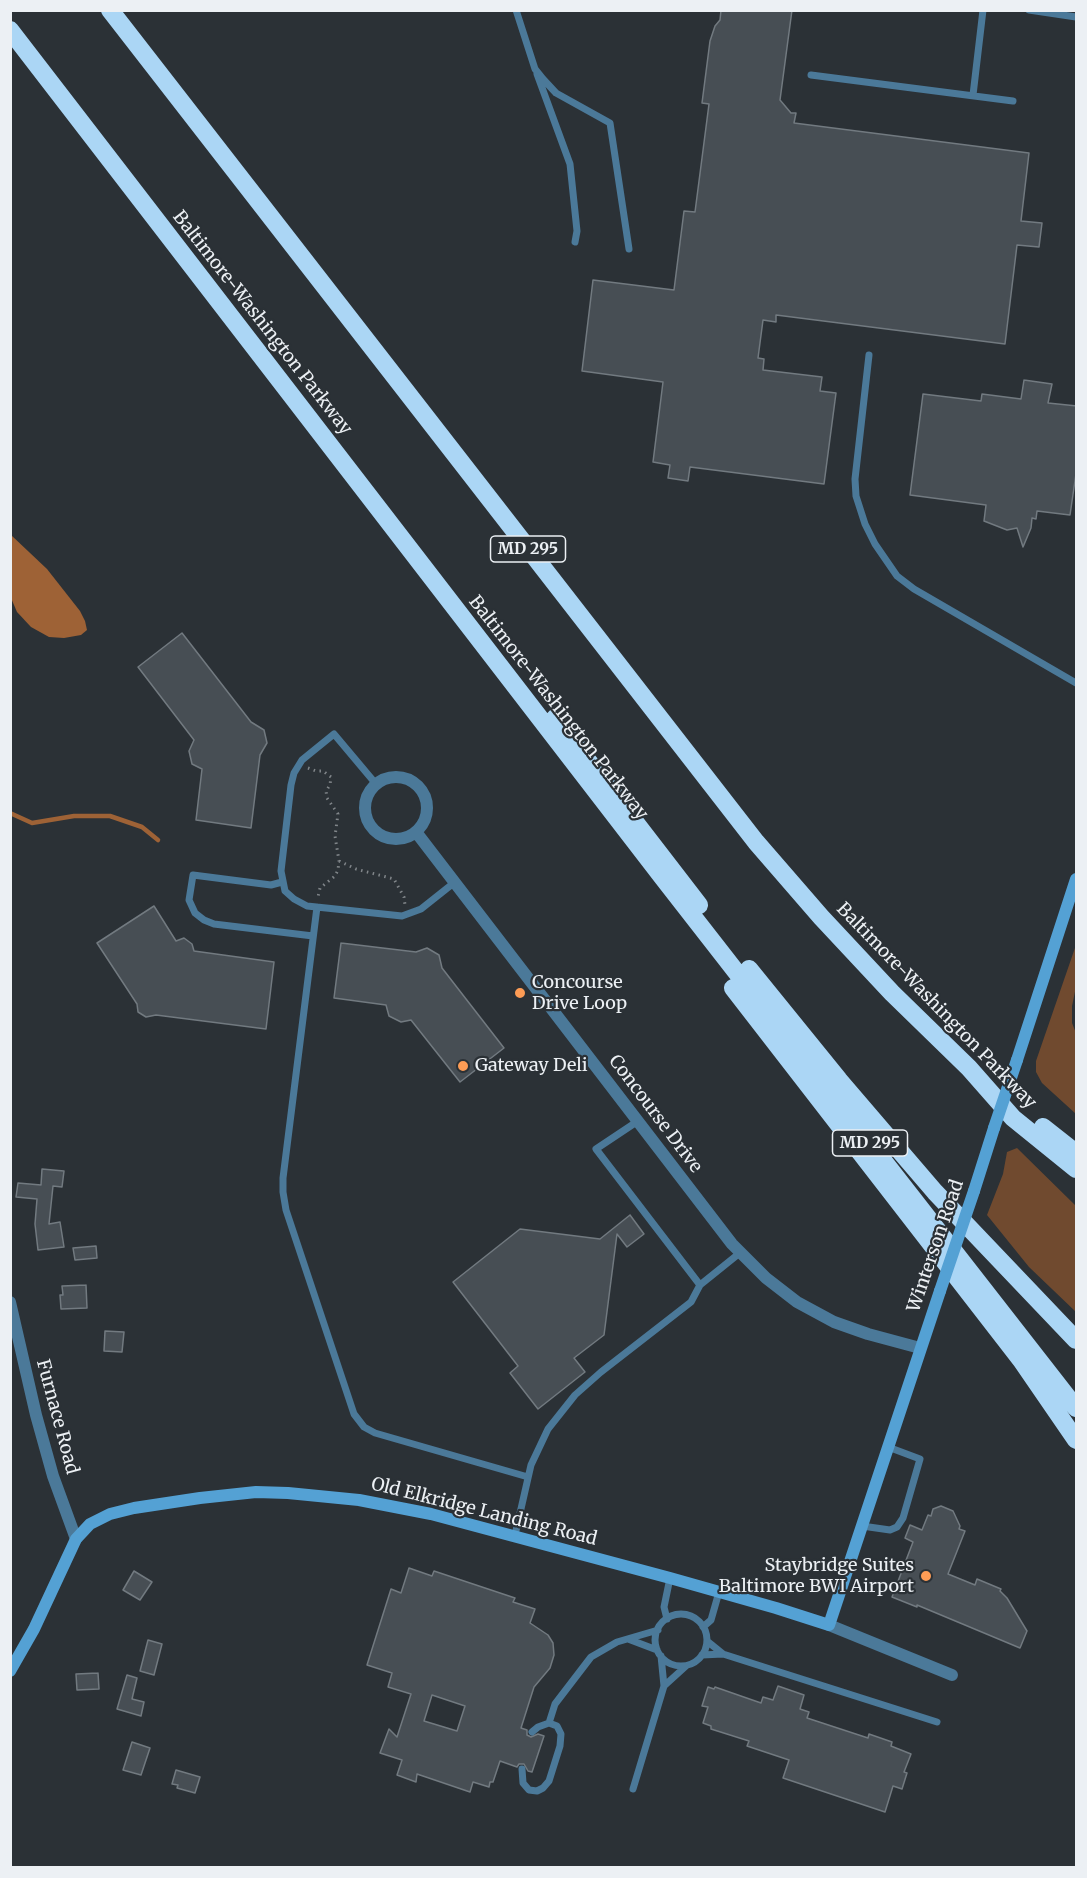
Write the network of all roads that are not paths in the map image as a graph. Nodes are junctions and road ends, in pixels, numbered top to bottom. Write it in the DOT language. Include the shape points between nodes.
graph roads {
  1 [pos="111,10"];
  2 [pos="516,10"];
  3 [pos="983,10"];
  4 [pos="1029,10"];
  5 [pos="1077,17"];
  6 [pos="10,30"];
  7 [pos="535,69"];
  8 [pos="811,75"];
  9 [pos="973,95"];
  10 [pos="1012,101"];
  11 [pos="575,242"];
  12 [pos="629,249"];
  13 [pos="869,355"];
  14 [pos="482,644"];
  15 [pos="1077,683"];
  16 [pos="376,784"];
  17 [pos="416,832"];
  18 [pos="663,878"];
  19 [pos="1077,879"];
  20 [pos="282,882"];
  21 [pos="455,882"];
  22 [pos="317,907"];
  23 [pos="314,936"];
  24 [pos="969,1068"];
  25 [pos="638,1121"];
  26 [pos="1077,1153"];
  27 [pos="1077,1170"];
  28 [pos="741,1252"];
  29 [pos="699,1285"];
  30 [pos="10,1302"];
  31 [pos="1077,1340"];
  32 [pos="921,1348"];
  33 [pos="1077,1408"];
  34 [pos="1077,1440"];
  35 [pos="888,1447"];
  36 [pos="528,1477"];
  37 [pos="862,1526"];
  38 [pos="514,1535"];
  39 [pos="76,1539"];
  40 [pos="670,1578"];
  41 [pos="719,1592"];
  42 [pos="667,1619"];
  43 [pos="829,1625"];
  44 [pos="703,1627"];
  45 [pos="658,1630"];
  46 [pos="628,1639"];
  47 [pos="707,1641"];
  48 [pos="659,1653"];
  49 [pos="723,1654"];
  50 [pos="702,1655"];
  51 [pos="686,1666"];
  52 [pos="10,1671"];
  53 [pos="952,1676"];
  54 [pos="664,1686"];
  55 [pos="937,1722"];
  56 [pos="549,1723"];
  57 [pos="532,1732"];
  58 [pos="522,1769"];
  59 [pos="633,1789"];
  1 -- 24 [label="highway, Baltimore-Washington Parkway / MD 295" via="756,842 884,984"];
  2 -- 7 [label="lane"];
  3 -- 9 [label="lane"];
  4 -- 5 [label="lane"];
  6 -- 14 [label="highway, Baltimore-Washington Parkway / MD 295"];
  7 -- 11 [label="lane" via="570,165"];
  7 -- 12 [label="lane" via="556,93 610,123"];
  8 -- 9 [label="lane"];
  9 -- 10 [label="lane"];
  13 -- 15 [label="lane" via="855,479 856,496 874,544 897,576 914,589"];
  14 -- 18 [label="highway, Baltimore-Washington Parkway / MD 295"];
  14 -- 31 [label="highway" via="538,695 839,1080 935,1192"];
  16 -- 17 [label="street" via="365,809 373,828 390,838 404,838"];
  16 -- 17 [label="street" via="396,777 420,788 427,814"];
  16 -- 20 [label="lane" via="334,734 302,760 291,784"];
  17 -- 21 [label="street, Concourse Drive"];
  18 -- 33 [label="highway, Baltimore-Washington Parkway / MD 295"];
  18 -- 34 [label="highway" via="712,961 1015,1352"];
  19 -- 32 [label="street, Winterson Road, bridge"];
  20 -- 22 [label="lane" via="294,899"];
  20 -- 23 [label="lane" via="271,885 193,875 189,900 195,913 214,924"];
  21 -- 22 [label="lane" via="421,909 402,916"];
  21 -- 25 [label="street, Concourse Drive"];
  22 -- 23 [label="lane"];
  23 -- 36 [label="lane" via="283,1192 354,1414 375,1433"];
  24 -- 26 [label="highway"];
  24 -- 27 [label="highway, Baltimore-Washington Parkway / MD 295" via="1013,1118"];
  25 -- 28 [label="street, Concourse Drive"];
  25 -- 29 [label="lane" via="596,1149"];
  28 -- 29 [label="lane"];
  28 -- 32 [label="street, Concourse Drive" via="797,1302 834,1322"];
  29 -- 36 [label="lane" via="691,1302 575,1395 548,1429"];
  30 -- 39 [label="street, Furnace Road" via="50,1466"];
  32 -- 35 [label="street, Winterson Road"];
  35 -- 37 [label="street, Winterson Road"];
  35 -- 37 [label="lane" via="920,1459 903,1518 890,1530"];
  36 -- 38 [label="lane"];
  37 -- 43 [label="street, Winterson Road"];
  38 -- 39 [label="street, Old Elkridge Landing Road" via="380,1503 256,1492 110,1514 90,1524"];
  38 -- 40 [label="street, Old Elkridge Landing Road"];
  39 -- 52 [label="street, Old Elkridge Landing Road"];
  40 -- 41 [label="street, Old Elkridge Landing Road"];
  40 -- 42 [label="lane" via="664,1607"];
  41 -- 43 [label="street, Old Elkridge Landing Road"];
  41 -- 44 [label="lane" via="711,1620"];
  42 -- 44 [label="lane" via="687,1615"];
  42 -- 45 [label="lane"];
  43 -- 53 [label="street, Old Elkridge Landing Road"];
  44 -- 47 [label="lane"];
  45 -- 46 [label="lane"];
  45 -- 48 [label="lane"];
  46 -- 48 [label="lane"];
  46 -- 56 [label="lane" via="591,1657 555,1704"];
  47 -- 49 [label="lane"];
  47 -- 50 [label="lane"];
  48 -- 51 [label="lane" via="672,1665"];
  48 -- 54 [label="lane"];
  49 -- 50 [label="lane"];
  49 -- 55 [label="lane"];
  50 -- 51 [label="lane"];
  51 -- 54 [label="lane"];
  54 -- 59 [label="lane"];
  56 -- 57 [label="lane"];
  56 -- 58 [label="lane" via="557,1726 561,1734 549,1781 537,1791 529,1790 523,1783"];
}
